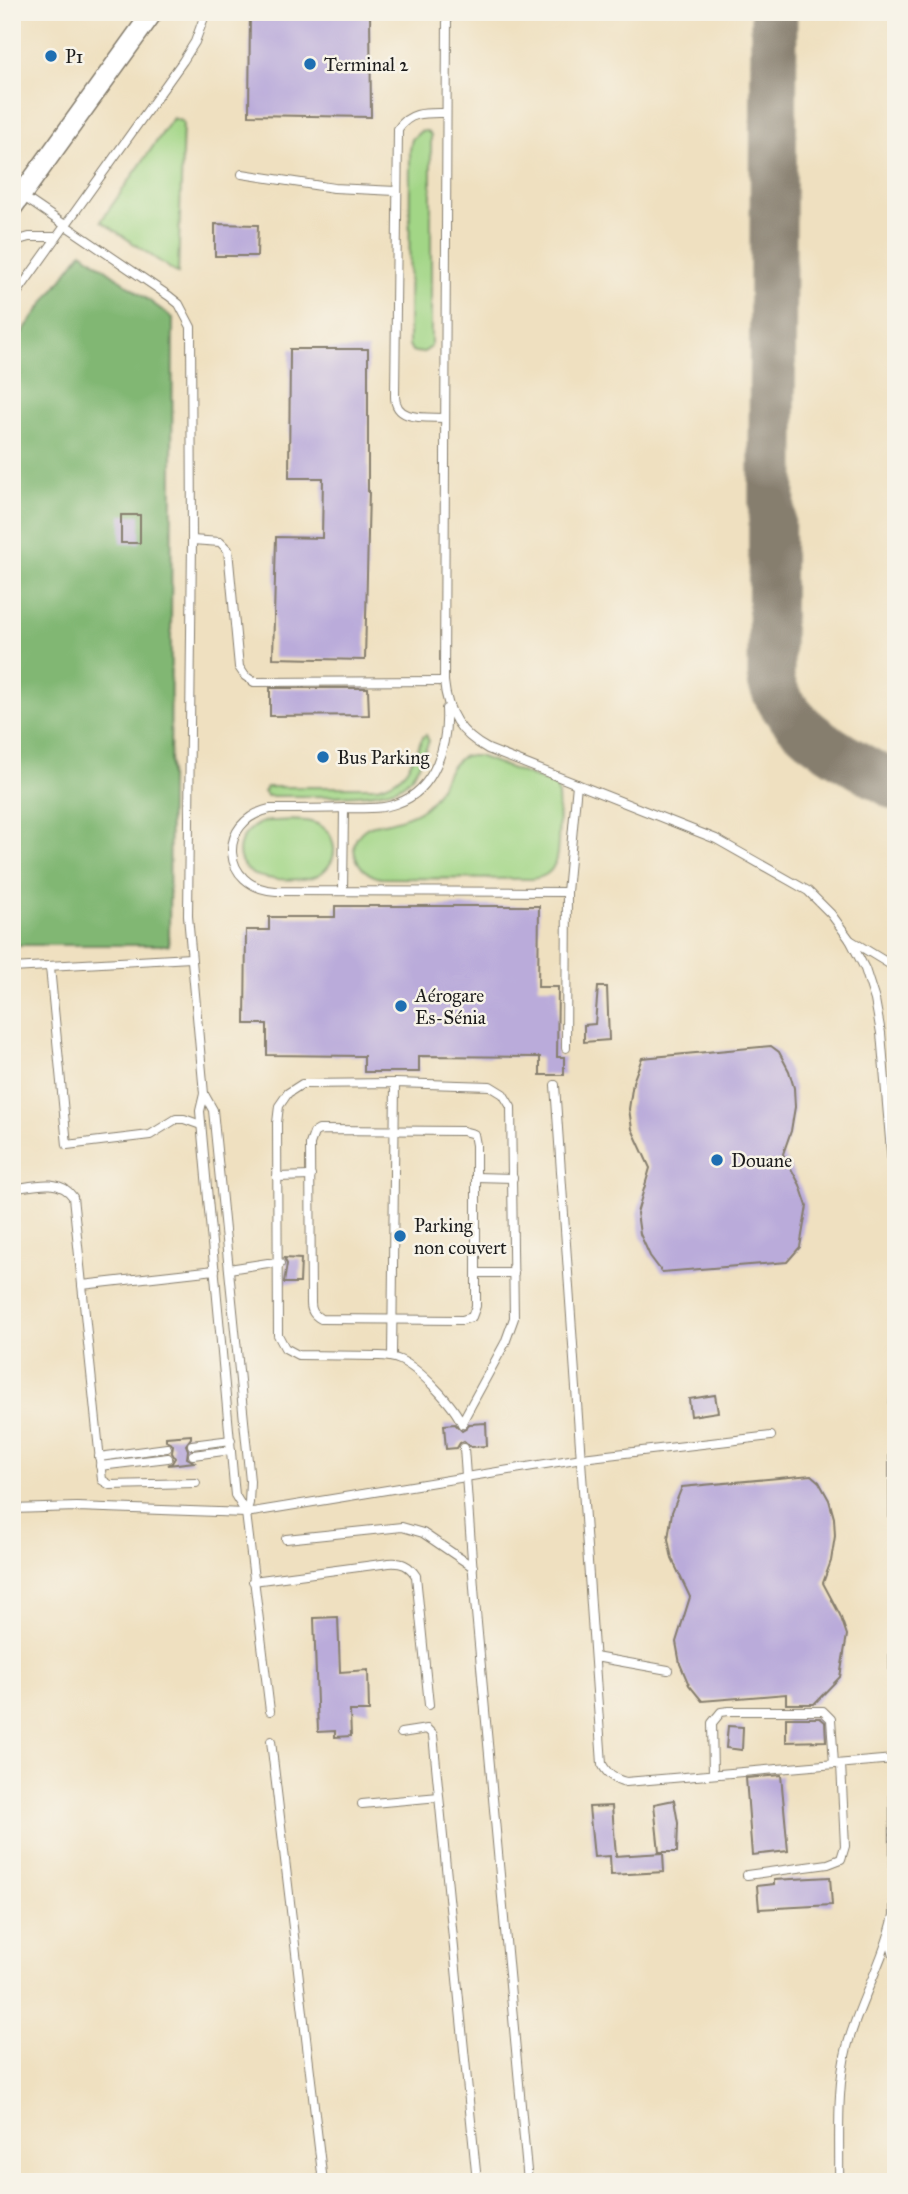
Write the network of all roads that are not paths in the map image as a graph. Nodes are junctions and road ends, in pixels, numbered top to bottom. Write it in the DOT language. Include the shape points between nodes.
graph roads {
  1 [pos="153,12"];
  2 [pos="206,12"];
  3 [pos="447,12"];
  4 [pos="446,113"];
  5 [pos="242,174"];
  6 [pos="396,191"];
  7 [pos="15,197"];
  8 [pos="65,225"];
  9 [pos="56,237"];
  10 [pos="12,242"];
  11 [pos="12,300"];
  12 [pos="445,418"];
  13 [pos="192,540"];
  14 [pos="444,681"];
  15 [pos="446,699"];
  16 [pos="577,784"];
  17 [pos="344,808"];
  18 [pos="344,891"];
  19 [pos="568,892"];
  20 [pos="850,940"];
  21 [pos="191,958"];
  22 [pos="50,967"];
  23 [pos="12,968"];
  24 [pos="896,968"];
  25 [pos="566,1048"];
  26 [pos="395,1083"];
  27 [pos="555,1085"];
  28 [pos="204,1094"];
  29 [pos="201,1125"];
  30 [pos="394,1131"];
  31 [pos="311,1176"];
  32 [pos="277,1177"];
  33 [pos="476,1177"];
  34 [pos="513,1178"];
  35 [pos="12,1189"];
  36 [pos="221,1189"];
  37 [pos="208,1191"];
  38 [pos="896,1211"];
  39 [pos="278,1263"];
  40 [pos="229,1269"];
  41 [pos="215,1270"];
  42 [pos="300,1270"];
  43 [pos="311,1271"];
  44 [pos="476,1273"];
  45 [pos="514,1273"];
  46 [pos="82,1285"];
  47 [pos="392,1320"];
  48 [pos="896,1331"];
  49 [pos="392,1357"];
  50 [pos="894,1430"];
  51 [pos="771,1436"];
  52 [pos="231,1440"];
  53 [pos="192,1445"];
  54 [pos="167,1448"];
  55 [pos="464,1448"];
  56 [pos="231,1450"];
  57 [pos="193,1455"];
  58 [pos="168,1458"];
  59 [pos="582,1458"];
  60 [pos="99,1462"];
  61 [pos="468,1475"];
  62 [pos="196,1483"];
  63 [pos="12,1509"];
  64 [pos="246,1513"];
  65 [pos="286,1539"];
  66 [pos="473,1566"];
  67 [pos="253,1581"];
  68 [pos="595,1657"];
  69 [pos="668,1670"];
  70 [pos="429,1706"];
  71 [pos="270,1712"];
  72 [pos="401,1733"];
  73 [pos="271,1741"];
  74 [pos="894,1759"];
  75 [pos="837,1764"];
  76 [pos="713,1774"];
  77 [pos="439,1797"];
  78 [pos="362,1804"];
  79 [pos="747,1875"];
  80 [pos="889,1938"];
  81 [pos="896,1963"];
  82 [pos="323,2182"];
  83 [pos="477,2182"];
  84 [pos="528,2182"];
  85 [pos="839,2182"];
  1 -- 7 [label="street"];
  2 -- 8 [label="lane" via="183,61"];
  3 -- 4 [label="lane"];
  4 -- 6 [label="lane" via="403,120 398,129"];
  4 -- 12 [label="lane"];
  5 -- 6 [label="lane" via="334,188"];
  6 -- 12 [label="lane" via="395,403 405,415"];
  7 -- 8 [label="lane"];
  8 -- 9 [label="lane"];
  8 -- 13 [label="lane" via="169,296 191,327"];
  9 -- 10 [label="lane"];
  9 -- 11 [label="lane"];
  12 -- 14 [label="lane"];
  13 -- 14 [label="lane" via="220,542 228,550 239,667 245,676 254,681"];
  13 -- 21 [label="lane"];
  14 -- 15 [label="lane"];
  15 -- 16 [label="lane" via="452,716 473,741"];
  15 -- 17 [label="lane" via="444,743 422,788 387,807"];
  16 -- 19 [label="lane"];
  16 -- 20 [label="lane" via="716,839 780,874 808,891"];
  17 -- 18 [label="lane"];
  17 -- 18 [label="lane" via="258,812 238,828 232,852 241,876 263,890"];
  18 -- 19 [label="lane"];
  19 -- 25 [label="lane"];
  20 -- 24 [label="lane"];
  20 -- 38 [label="lane" via="865,969 877,1011"];
  21 -- 22 [label="lane"];
  21 -- 28 [label="lane"];
  22 -- 23 [label="lane"];
  22 -- 29 [label="lane" via="67,1145 150,1135 176,1119"];
  26 -- 30 [label="lane"];
  26 -- 32 [label="lane" via="302,1084 288,1093 279,1106"];
  26 -- 34 [label="lane" via="490,1086 503,1094 511,1107"];
  27 -- 59 [label="lane"];
  28 -- 29 [label="lane"];
  28 -- 36 [label="lane" via="213,1110"];
  29 -- 37 [label="lane"];
  30 -- 31 [label="lane" via="313,1133"];
  30 -- 33 [label="lane" via="469,1131 476,1139"];
  30 -- 47 [label="lane"];
  31 -- 32 [label="lane"];
  31 -- 43 [label="lane"];
  32 -- 39 [label="lane"];
  33 -- 34 [label="lane"];
  33 -- 44 [label="lane"];
  34 -- 45 [label="lane"];
  35 -- 46 [label="lane" via="59,1185 74,1197"];
  36 -- 37 [label="lane"];
  36 -- 40 [label="lane"];
  37 -- 41 [label="lane"];
  39 -- 40 [label="lane"];
  39 -- 49 [label="lane" via="278,1335 285,1348 312,1357"];
  40 -- 64 [label="lane" via="250,1481"];
  41 -- 46 [label="lane"];
  41 -- 52 [label="lane"];
  42 -- 43 [label="lane"];
  43 -- 47 [label="lane" via="315,1316"];
  44 -- 45 [label="lane"];
  44 -- 47 [label="lane" via="472,1317"];
  45 -- 49 [label="lane" via="510,1331 462,1423 414,1368"];
  46 -- 60 [label="lane"];
  47 -- 49 [label="lane"];
  48 -- 50 [label="lane"];
  50 -- 74 [label="lane"];
  51 -- 59 [label="lane"];
  52 -- 53 [label="lane"];
  52 -- 56 [label="lane"];
  54 -- 60 [label="lane"];
  55 -- 61 [label="lane"];
  56 -- 57 [label="lane"];
  56 -- 64 [label="lane" via="235,1495"];
  58 -- 60 [label="lane"];
  59 -- 61 [label="lane"];
  59 -- 68 [label="lane"];
  60 -- 62 [label="lane" via="103,1480 110,1485"];
  61 -- 64 [label="lane"];
  61 -- 66 [label="lane"];
  63 -- 64 [label="lane"];
  64 -- 67 [label="lane"];
  65 -- 66 [label="lane" via="402,1527 423,1532"];
  66 -- 84 [label="lane"];
  67 -- 70 [label="lane" via="400,1562 410,1567 416,1576"];
  67 -- 71 [label="lane"];
  68 -- 69 [label="lane"];
  68 -- 76 [label="lane" via="602,1764 607,1773 626,1782"];
  72 -- 77 [label="lane" via="427,1729 433,1735"];
  73 -- 82 [label="lane"];
  74 -- 75 [label="lane"];
  74 -- 80 [label="lane" via="895,1891"];
  75 -- 76 [label="lane"];
  75 -- 76 [label="lane" via="831,1719 823,1711 729,1711 721,1712 712,1723"];
  75 -- 79 [label="lane" via="845,1846 841,1859"];
  77 -- 78 [label="lane"];
  77 -- 83 [label="lane"];
  80 -- 81 [label="lane"];
  80 -- 85 [label="lane" via="843,2064"];
}
